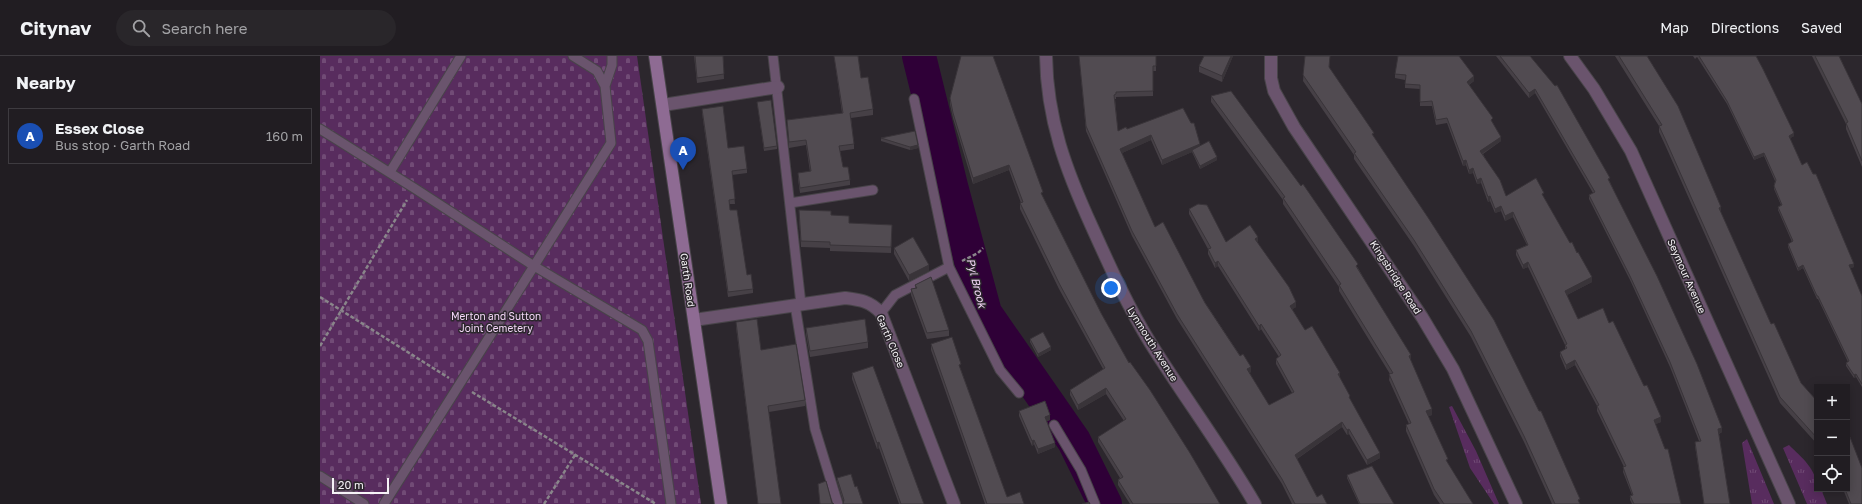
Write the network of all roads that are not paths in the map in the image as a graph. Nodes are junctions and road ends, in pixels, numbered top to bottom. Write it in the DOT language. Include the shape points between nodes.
graph roads {
  1 [pos="461,56"];
  2 [pos="573,56"];
  3 [pos="612,56"];
  4 [pos="655,56"];
  5 [pos="773,56"];
  6 [pos="1046,56"];
  7 [pos="1271,56"];
  8 [pos="1570,56"];
  9 [pos="605,86"];
  10 [pos="778,87"];
  11 [pos="914,99"];
  12 [pos="662,105"];
  13 [pos="320,129"];
  14 [pos="390,172"];
  15 [pos="873,190"];
  16 [pos="790,204"];
  17 [pos="534,266"];
  18 [pos="949,267"];
  19 [pos="798,305"];
  20 [pos="881,313"];
  21 [pos="694,320"];
  22 [pos="1018,393"];
  23 [pos="1054,425"];
  24 [pos="320,476"];
  25 [pos="364,504"];
  26 [pos="384,504"];
  27 [pos="671,504"];
  28 [pos="721,504"];
  29 [pos="838,504"];
  30 [pos="954,504"];
  31 [pos="1095,504"];
  32 [pos="1255,504"];
  33 [pos="1516,504"];
  34 [pos="1789,504"];
  1 -- 14 [label="lane"];
  2 -- 9 [label="lane" via="597,71"];
  3 -- 9 [label="lane" via="612,65"];
  4 -- 12 [label="street, Garth Road"];
  5 -- 10 [label="lane"];
  6 -- 32 [label="street, Lynmouth Avenue" via="1053,121 1062,156 1101,248 1150,343 1232,463"];
  7 -- 33 [label="street, Kingsbridge Road" via="1274,91 1294,127 1422,317 1453,369"];
  8 -- 34 [label="street, Seymour Avenue" via="1594,89 1631,151"];
  9 -- 17 [label="lane" via="611,143"];
  10 -- 12 [label="street"];
  10 -- 16 [label="lane"];
  11 -- 18 [label="lane"];
  12 -- 21 [label="street, Garth Road"];
  13 -- 14 [label="lane"];
  14 -- 17 [label="lane"];
  15 -- 16 [label="lane"];
  16 -- 19 [label="lane"];
  17 -- 26 [label="lane"];
  17 -- 27 [label="lane" via="642,330 648,341"];
  18 -- 20 [label="lane" via="895,295"];
  18 -- 22 [label="lane" via="1000,370"];
  19 -- 20 [label="street, Garth Close" via="845,298 862,300 873,305"];
  19 -- 21 [label="street, Garth Close"];
  19 -- 29 [label="lane" via="815,429"];
  20 -- 30 [label="street, Garth Close"];
  21 -- 28 [label="street, Garth Road"];
  23 -- 31 [label="lane" via="1081,470"];
  24 -- 25 [label="lane"];
}
